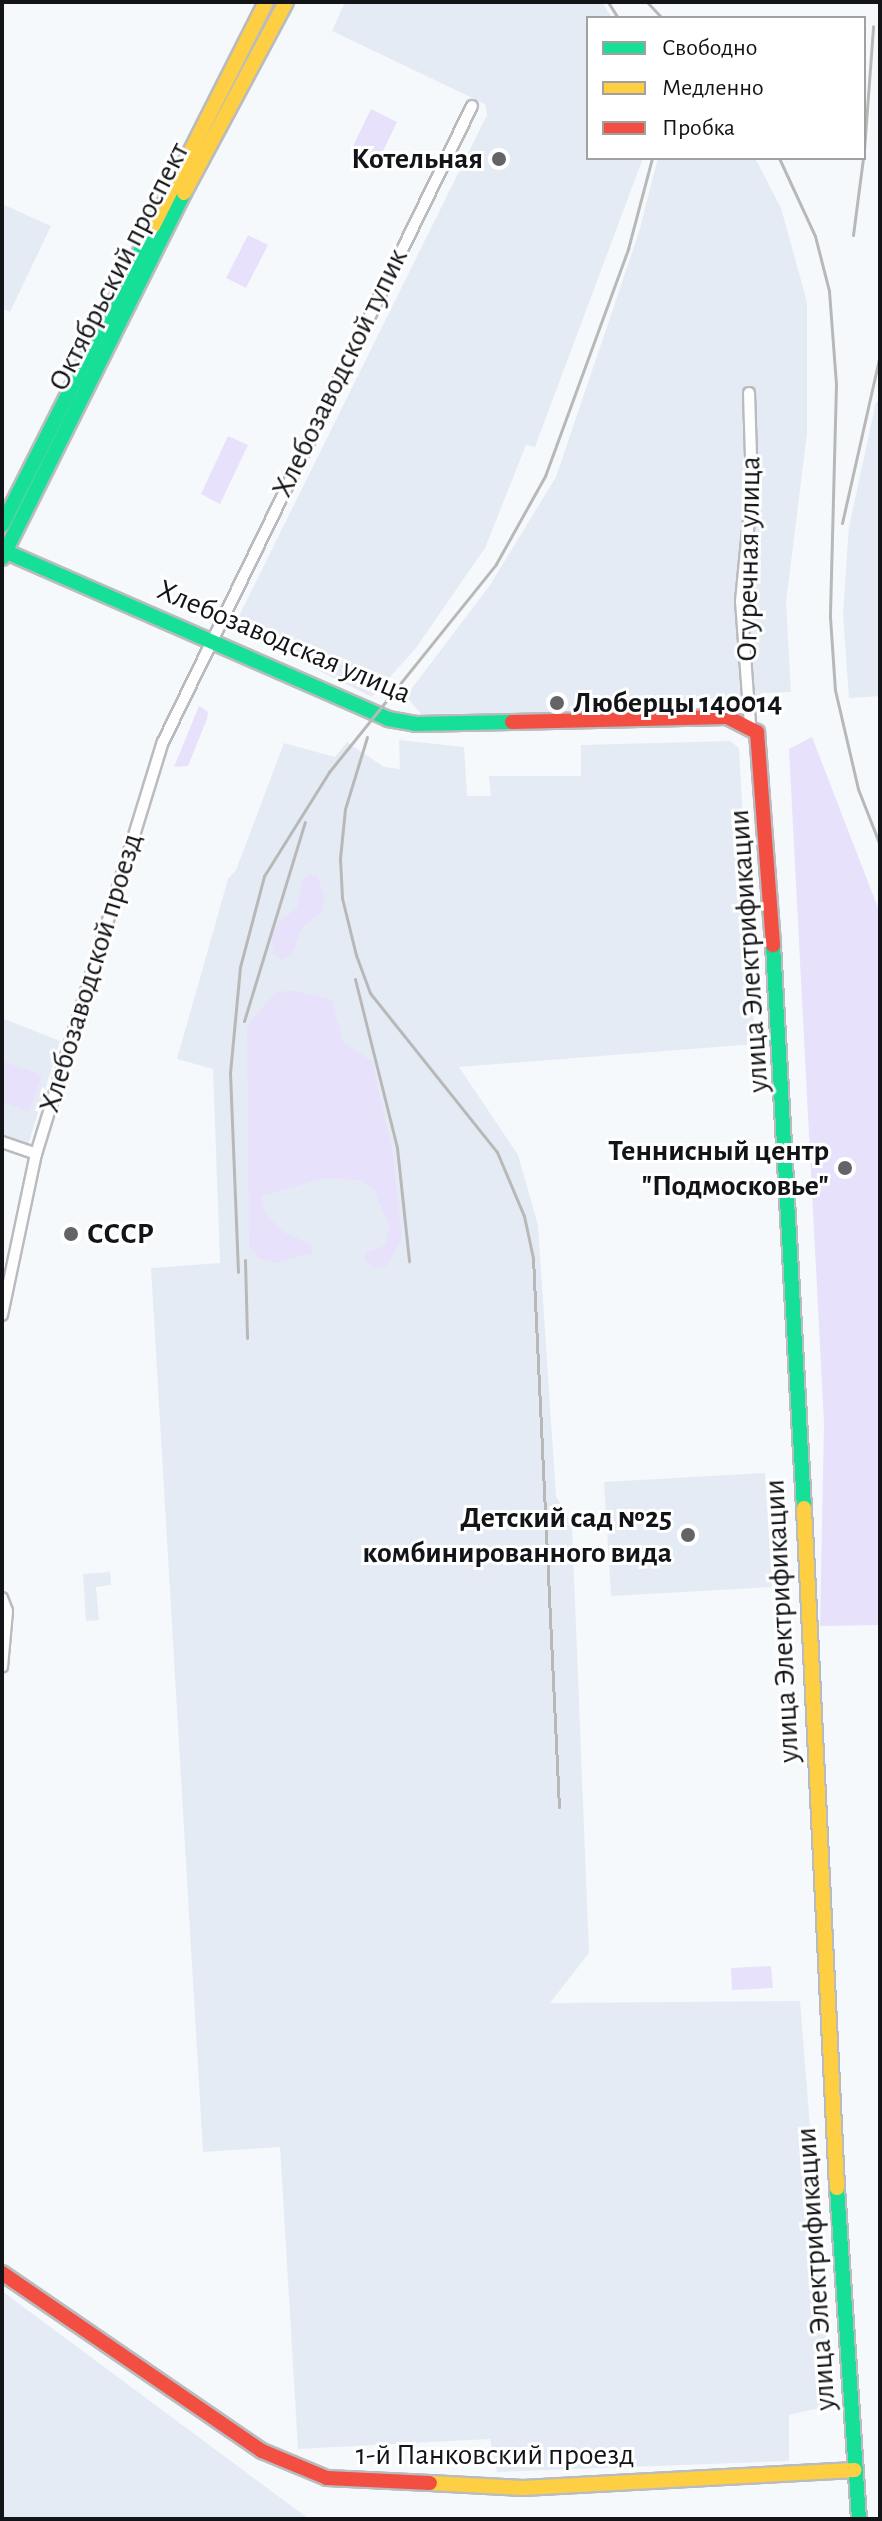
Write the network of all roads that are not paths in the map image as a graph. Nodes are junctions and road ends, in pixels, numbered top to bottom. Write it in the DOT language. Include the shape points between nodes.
graph roads {
  1 [pos="266,2"];
  2 [pos="286,2"];
  3 [pos="472,106"];
  4 [pos="749,393"];
  5 [pos="2,525"];
  6 [pos="3,553"];
  7 [pos="209,641"];
  8 [pos="750,724"];
  9 [pos="2,1142"];
  10 [pos="36,1154"];
  11 [pos="2,1315"];
  12 [pos="2,1598"];
  13 [pos="2,1667"];
  14 [pos="2,2273"];
  15 [pos="855,2470"];
  16 [pos="859,2519"];
  1 -- 5 [label="main road, Октябрьский проспект"];
  2 -- 6 [label="main road, Октябрьский проспект" via="142,271"];
  3 -- 7 [label="street, Хлебозаводской тупик"];
  4 -- 8 [label="street, Огуречная улица" via="752,489 741,601"];
  6 -- 7 [label="main road, Хлебозаводская улица"];
  7 -- 8 [label="main road, Хлебозаводская улица" via="375,714 415,724 727,717"];
  7 -- 10 [label="street, Хлебозаводской проезд" via="163,742"];
  8 -- 15 [label="main road, улица Электрификации" via="761,745 787,1131 829,2074"];
  9 -- 10 [label="street"];
  10 -- 11 [label="street, Хлебозаводской проезд"];
  12 -- 13 [label="street" via="7,1611"];
  14 -- 15 [label="main road, 1-й Панковский проезд" via="262,2451 327,2478 523,2488"];
  15 -- 16 [label="main road, улица Электрификации"];
}
